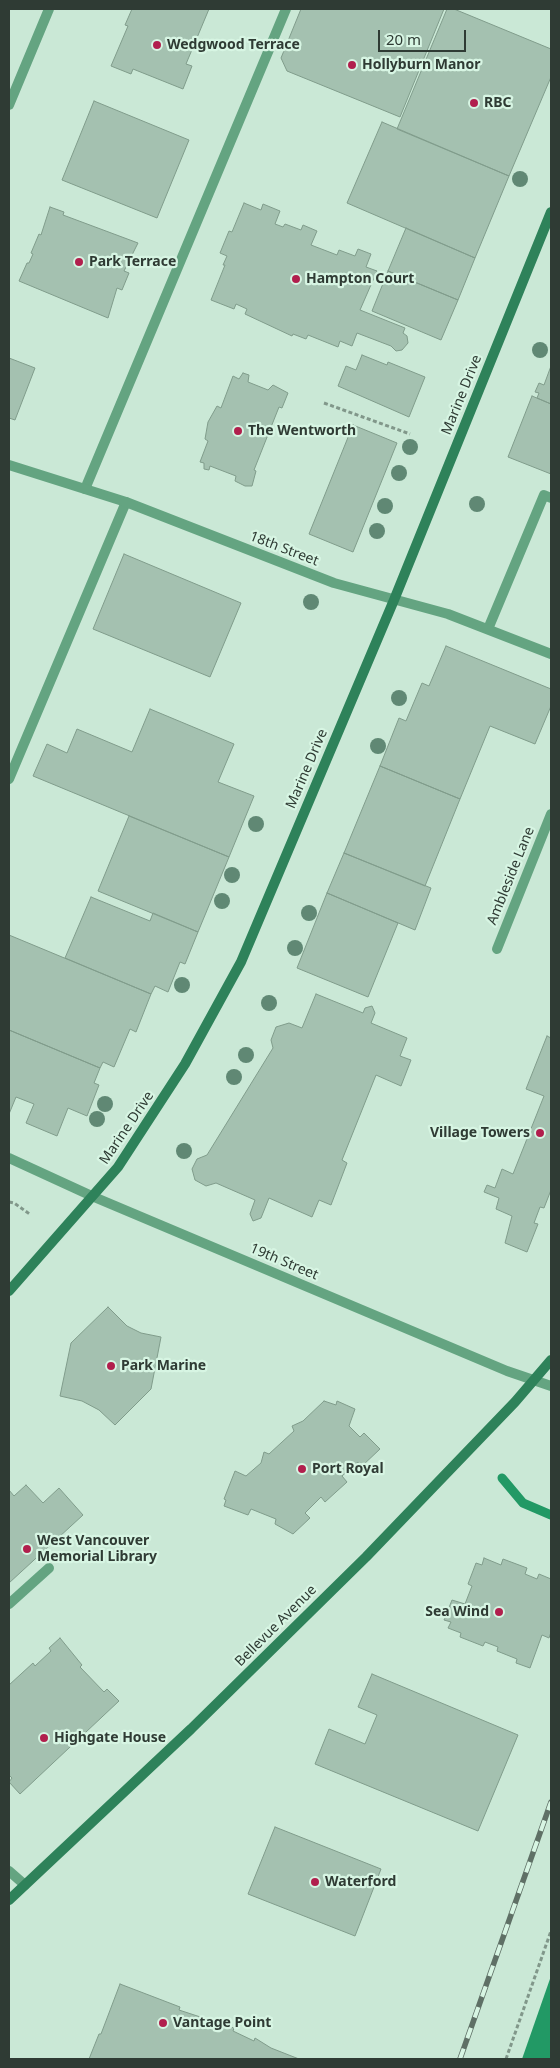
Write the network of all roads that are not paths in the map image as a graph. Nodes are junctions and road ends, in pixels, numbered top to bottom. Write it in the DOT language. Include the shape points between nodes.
graph roads {
  1 [pos="49,9"];
  2 [pos="286,9"];
  3 [pos="9,105"];
  4 [pos="551,212"];
  5 [pos="9,465"];
  6 [pos="85,489"];
  7 [pos="551,498"];
  8 [pos="126,502"];
  9 [pos="394,600"];
  10 [pos="488,629"];
  11 [pos="551,654"];
  12 [pos="9,779"];
  13 [pos="551,814"];
  14 [pos="496,949"];
  15 [pos="9,1158"];
  16 [pos="94,1197"];
  17 [pos="9,1291"];
  18 [pos="551,1360"];
  19 [pos="534,1380"];
  20 [pos="551,1386"];
  21 [pos="49,1568"];
  22 [pos="9,1604"];
  23 [pos="9,1871"];
  24 [pos="25,1886"];
  25 [pos="9,1900"];
  1 -- 3 [label="street"];
  2 -- 6 [label="street"];
  4 -- 9 [label="main road, Marine Drive"];
  5 -- 6 [label="street, 18th Street"];
  6 -- 8 [label="street, 18th Street"];
  7 -- 10 [label="street" via="544,495"];
  8 -- 9 [label="street, 18th Street" via="334,583"];
  8 -- 12 [label="street"];
  9 -- 10 [label="street, 18th Street" via="448,614"];
  9 -- 16 [label="main road, Marine Drive" via="241,962 185,1064 118,1167"];
  10 -- 11 [label="street, 18th Street"];
  13 -- 14 [label="street, Ambleside Lane"];
  15 -- 16 [label="street, 19th Street"];
  16 -- 17 [label="main road, Marine Drive"];
  16 -- 19 [label="street, 19th Street"];
  18 -- 19 [label="main road, Bellevue Avenue"];
  19 -- 20 [label="street, 19th Street"];
  19 -- 24 [label="main road, Bellevue Avenue" via="366,1557 191,1730"];
  21 -- 22 [label="street"];
  23 -- 24 [label="street"];
  24 -- 25 [label="main road, Bellevue Avenue"];
}
